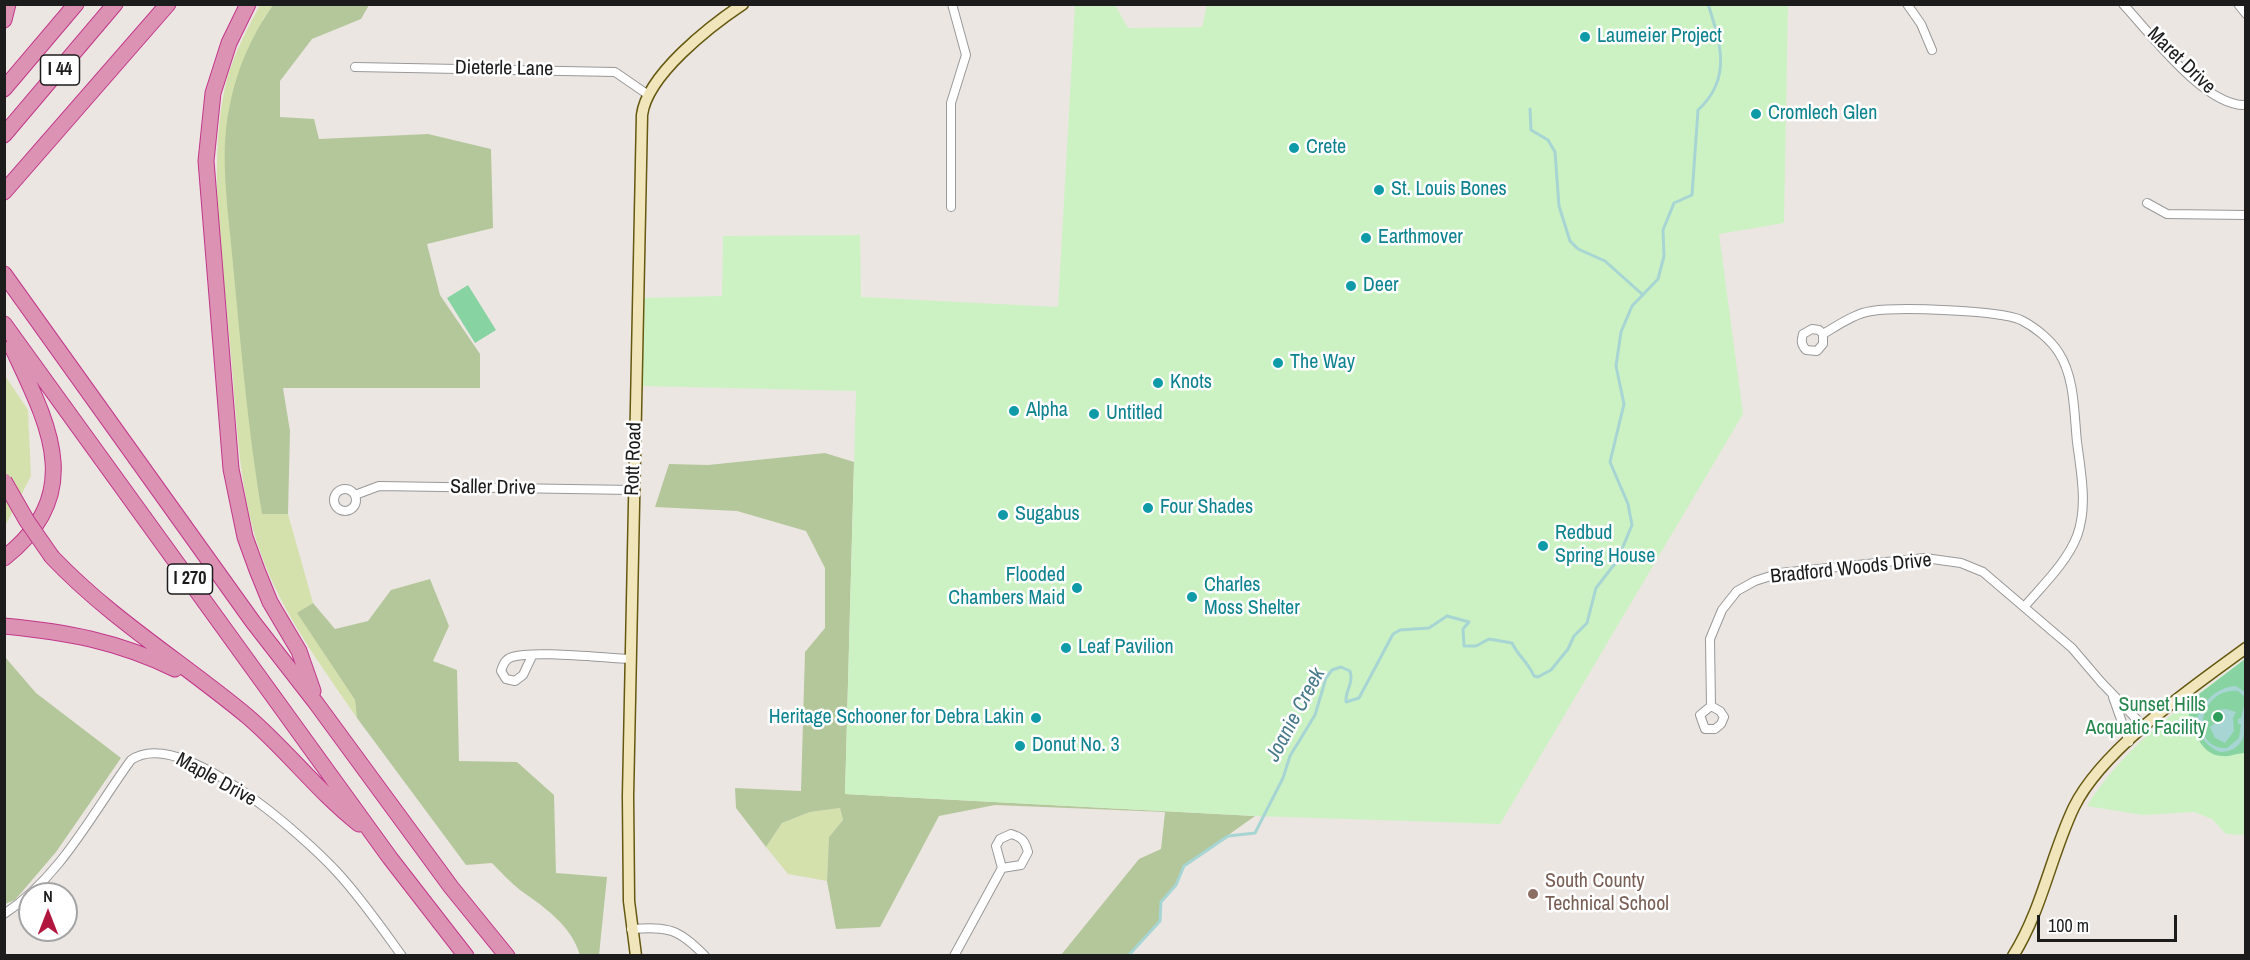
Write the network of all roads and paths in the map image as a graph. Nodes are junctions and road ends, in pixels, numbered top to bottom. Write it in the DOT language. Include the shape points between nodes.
graph roads {
  1 [pos="8,4"];
  2 [pos="76,4"];
  3 [pos="115,4"];
  4 [pos="157,4"];
  5 [pos="168,4"];
  6 [pos="248,4"];
  7 [pos="743,4"];
  8 [pos="952,4"];
  9 [pos="1907,4"];
  10 [pos="2123,4"];
  11 [pos="2238,4"];
  12 [pos="2246,14"];
  13 [pos="4,20"];
  14 [pos="1932,50"];
  15 [pos="117,60"];
  16 [pos="355,67"];
  17 [pos="4,89"];
  18 [pos="647,94"];
  19 [pos="2246,105"];
  20 [pos="4,135"];
  21 [pos="4,192"];
  22 [pos="2147,203"];
  23 [pos="951,207"];
  24 [pos="2246,215"];
  25 [pos="4,274"];
  26 [pos="4,324"];
  27 [pos="4,330"];
  28 [pos="1822,334"];
  29 [pos="4,481"];
  30 [pos="633,490"];
  31 [pos="355,495"];
  32 [pos="4,558"];
  33 [pos="2025,606"];
  34 [pos="4,626"];
  35 [pos="2246,648"];
  36 [pos="532,656"];
  37 [pos="630,659"];
  38 [pos="197,680"];
  39 [pos="2112,694"];
  40 [pos="316,703"];
  41 [pos="1711,706"];
  42 [pos="2145,728"];
  43 [pos="2129,742"];
  44 [pos="374,835"];
  45 [pos="1002,868"];
  46 [pos="4,914"];
  47 [pos="631,929"];
  48 [pos="402,956"];
  49 [pos="466,956"];
  50 [pos="507,956"];
  51 [pos="636,956"];
  52 [pos="705,956"];
  53 [pos="954,956"];
  54 [pos="2013,956"];
  1 -- 13 [label="highway"];
  2 -- 17 [label="highway, I 44"];
  3 -- 20 [label="highway, I 44"];
  4 -- 15 [label="highway"];
  5 -- 15 [label="highway"];
  6 -- 40 [label="highway" via="220,69 207,138 207,186 230,449 245,537 270,602 299,651"];
  7 -- 18 [label="street, Rott Road" via="704,35"];
  8 -- 23 [label="street" via="966,55 951,103"];
  9 -- 14 [label="street"];
  10 -- 19 [label="street, Maret Drive" via="2210,94"];
  11 -- 12 [label="street"];
  15 -- 21 [label="highway"];
  16 -- 18 [label="street, Dieterle Lane" via="615,72"];
  18 -- 30 [label="street, Rott Road" via="642,115"];
  22 -- 24 [label="street" via="2168,213"];
  25 -- 40 [label="highway, I 270" via="234,597"];
  26 -- 44 [label="highway, I 270"];
  27 -- 32 [label="highway" via="43,411 53,465 49,500 42,515 32,533"];
  28 -- 33 [label="street" via="1872,310 1995,313 2021,320 2058,351 2072,397 2084,499 2082,518 2065,558"];
  29 -- 38 [label="highway, bridge" via="52,557 96,601"];
  30 -- 31 [label="street, Saller Drive" via="379,486"];
  30 -- 37 [label="street, Rott Road"];
  33 -- 39 [label="street, Bradford Woods Drive" via="2072,648"];
  33 -- 41 [label="street, Bradford Woods Drive" via="1983,572 1948,560 1925,558 1790,572 1755,581 1728,600 1713,630 1708,651"];
  34 -- 38 [label="highway" via="113,643"];
  35 -- 42 [label="street"];
  36 -- 37 [label="street"];
  37 -- 47 [label="street, Rott Road"];
  38 -- 44 [label="highway" via="247,716 329,800"];
  39 -- 42 [label="street, Bradford Woods Drive"];
  39 -- 43 [label="street, Bradford Woods Drive"];
  40 -- 50 [label="highway, I 270" via="387,803"];
  42 -- 43 [label="street"];
  43 -- 54 [label="street" via="2100,770 2075,805 2038,906"];
  44 -- 49 [label="highway, I 270"];
  45 -- 45 [label="street" via="996,846 1011,834 1020,836 1028,852 1025,862"];
  45 -- 53 [label="street"];
  46 -- 48 [label="street, Maple Drive" via="56,865 131,760 144,753 160,752 207,770 286,824 338,873"];
  47 -- 51 [label="street, Rott Road"];
  47 -- 52 [label="street" via="666,927 678,931"];
}
